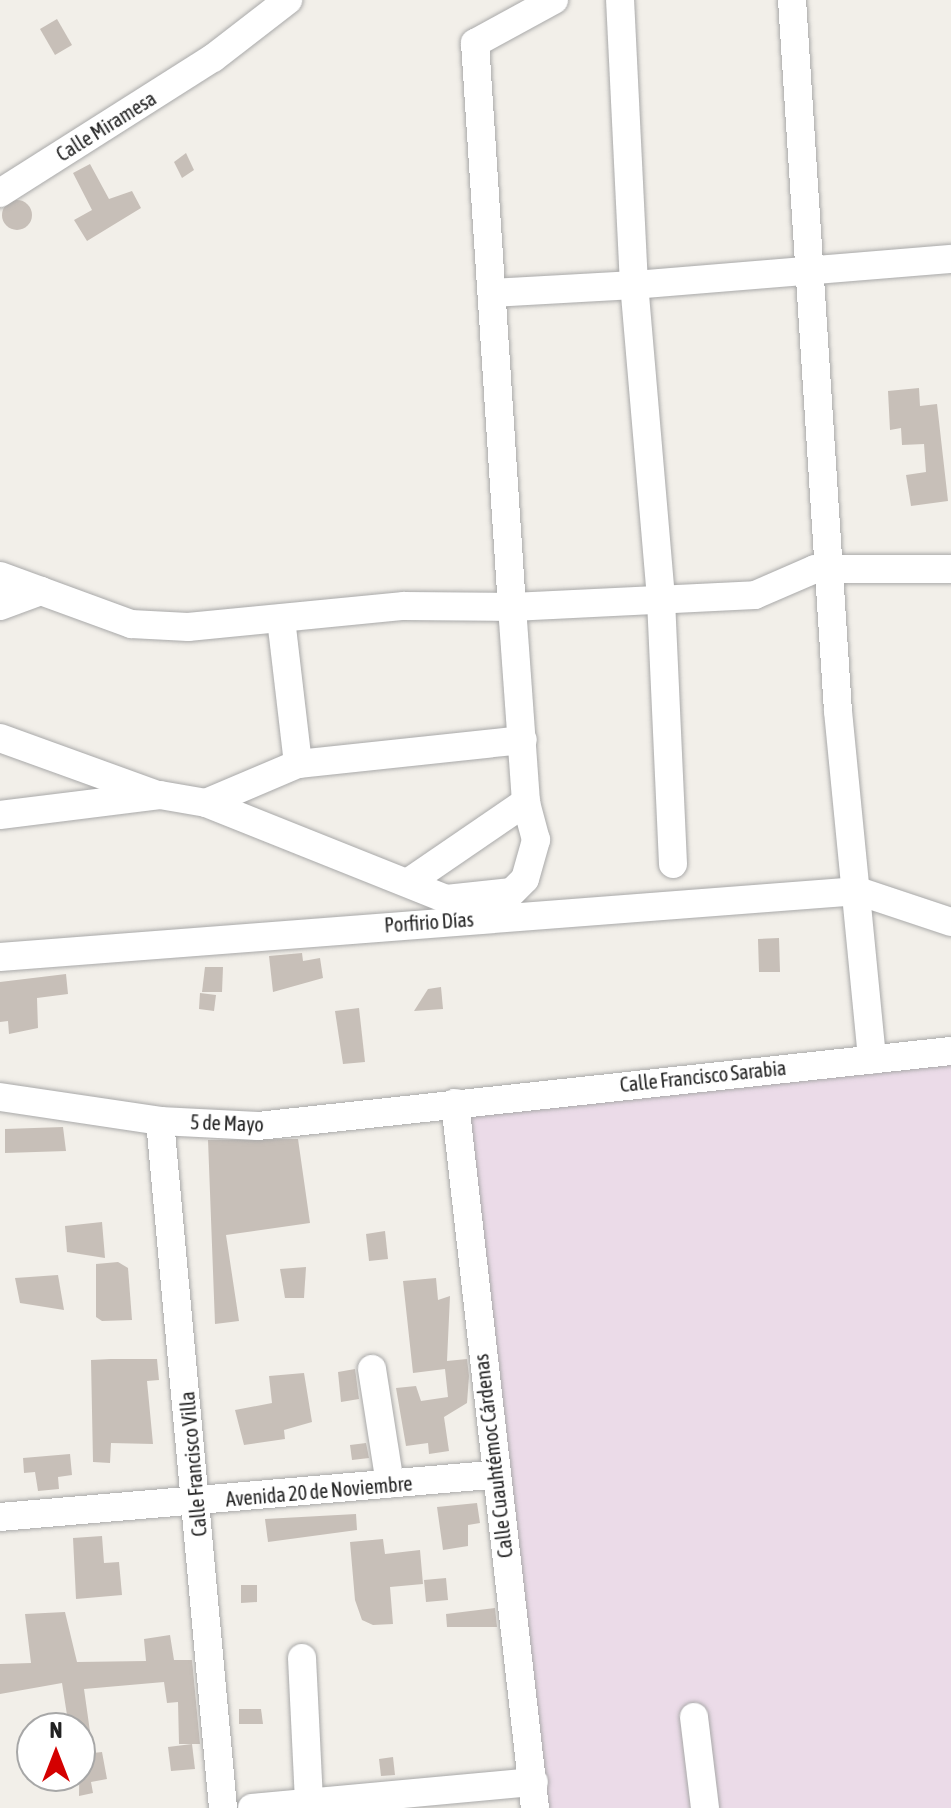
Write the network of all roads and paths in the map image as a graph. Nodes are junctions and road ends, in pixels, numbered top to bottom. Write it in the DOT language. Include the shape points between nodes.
graph roads {
  1 [pos="288,0"];
  2 [pos="554,0"];
  3 [pos="620,0"];
  4 [pos="792,0"];
  5 [pos="0,193"];
  6 [pos="951,259"];
  7 [pos="811,269"];
  8 [pos="634,285"];
  9 [pos="492,293"];
  10 [pos="951,569"];
  11 [pos="829,570"];
  12 [pos="0,576"];
  13 [pos="41,591"];
  14 [pos="661,598"];
  15 [pos="0,606"];
  16 [pos="505,608"];
  17 [pos="281,619"];
  18 [pos="0,738"];
  19 [pos="523,740"];
  20 [pos="298,764"];
  21 [pos="160,795"];
  22 [pos="526,802"];
  23 [pos="206,803"];
  24 [pos="0,815"];
  25 [pos="673,864"];
  26 [pos="409,882"];
  27 [pos="858,891"];
  28 [pos="951,922"];
  29 [pos="0,957"];
  30 [pos="951,1051"];
  31 [pos="872,1059"];
  32 [pos="0,1097"];
  33 [pos="455,1103"];
  34 [pos="160,1121"];
  35 [pos="372,1369"];
  36 [pos="493,1475"];
  37 [pos="390,1484"];
  38 [pos="197,1502"];
  39 [pos="0,1517"];
  40 [pos="302,1658"];
  41 [pos="694,1717"];
  42 [pos="535,1795"];
  43 [pos="309,1803"];
  44 [pos="223,1808"];
  45 [pos="252,1808"];
  46 [pos="705,1808"];
  1 -- 5 [label="street, Calle Miramesa" via="213,58"];
  2 -- 9 [label="street" via="475,43"];
  3 -- 8 [label="street"];
  4 -- 7 [label="street"];
  6 -- 7 [label="street"];
  7 -- 8 [label="street"];
  7 -- 11 [label="street"];
  8 -- 9 [label="street"];
  8 -- 14 [label="street"];
  9 -- 16 [label="street"];
  10 -- 11 [label="street"];
  11 -- 14 [label="street" via="801,572 755,595"];
  11 -- 27 [label="street"];
  12 -- 13 [label="street"];
  13 -- 15 [label="street"];
  13 -- 17 [label="street" via="131,624"];
  14 -- 16 [label="street"];
  14 -- 25 [label="street"];
  16 -- 17 [label="street" via="404,606"];
  16 -- 19 [label="street"];
  17 -- 20 [label="street"];
  18 -- 21 [label="street"];
  19 -- 20 [label="street"];
  19 -- 22 [label="street"];
  20 -- 23 [label="street"];
  21 -- 23 [label="street"];
  21 -- 24 [label="street"];
  22 -- 26 [label="street"];
  22 -- 26 [label="street" via="534,851 512,892 446,899"];
  23 -- 26 [label="street"];
  27 -- 28 [label="street"];
  27 -- 29 [label="street, Porfirio Días"];
  27 -- 31 [label="street"];
  30 -- 31 [label="street, Calle Francisco Sarabia"];
  31 -- 33 [label="street, Calle Francisco Sarabia"];
  32 -- 34 [label="street, 5 de Mayo"];
  33 -- 34 [label="street, 5 de Mayo" via="258,1126"];
  33 -- 36 [label="street, Calle Cuauhtémoc Cárdenas"];
  34 -- 38 [label="street, Calle Francisco Villa"];
  35 -- 37 [label="street"];
  36 -- 37 [label="street, Avenida 20 de Noviembre"];
  36 -- 42 [label="street, Calle Cuauhtémoc Cárdenas"];
  37 -- 38 [label="street, Avenida 20 de Noviembre"];
  38 -- 39 [label="street, Avenida 20 de Noviembre"];
  38 -- 44 [label="street, Calle Francisco Villa"];
  40 -- 43 [label="street"];
  41 -- 46 [label="street"];
  42 -- 43 [label="street"];
  43 -- 45 [label="street"];
}
